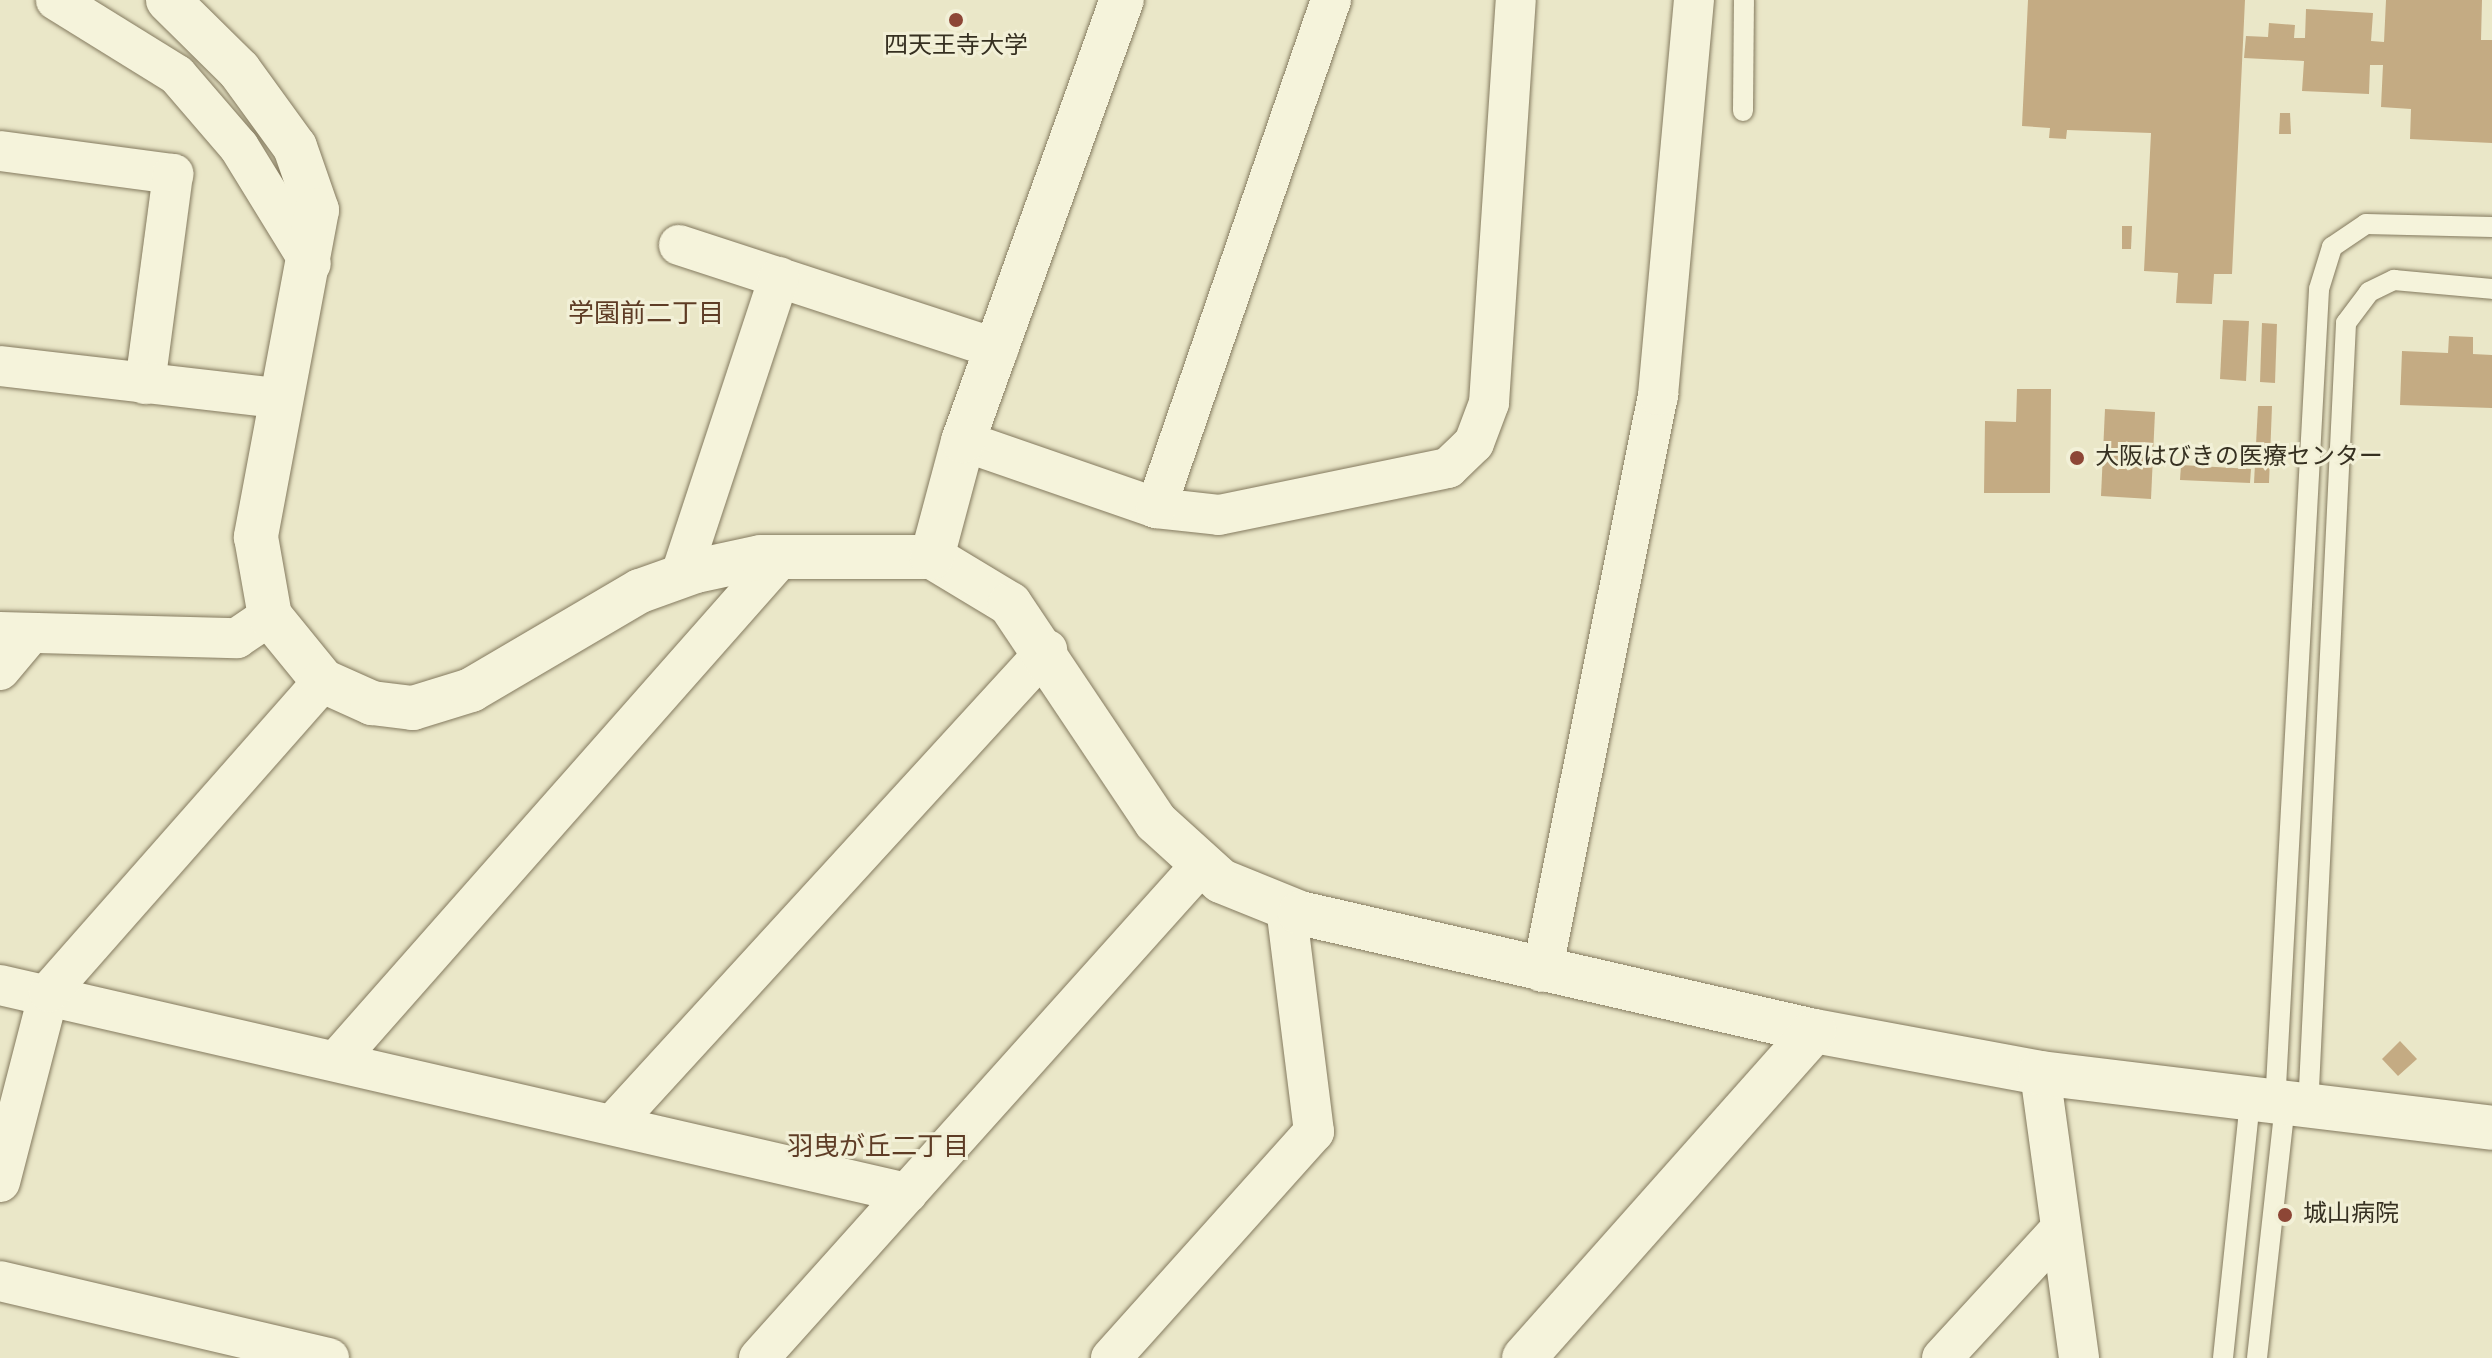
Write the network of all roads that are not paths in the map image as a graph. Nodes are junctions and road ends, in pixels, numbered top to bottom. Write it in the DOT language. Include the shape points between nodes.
graph roads {
  1 [pos="56,0"];
  2 [pos="168,0"];
  3 [pos="1122,0"];
  4 [pos="1331,0"];
  5 [pos="1516,0"];
  6 [pos="1694,0"];
  7 [pos="1744,0"];
  8 [pos="1743,111"];
  9 [pos="0,151"];
  10 [pos="2492,227"];
  11 [pos="679,245"];
  12 [pos="311,264"];
  13 [pos="779,277"];
  14 [pos="2492,289"];
  15 [pos="998,349"];
  16 [pos="0,366"];
  17 [pos="145,384"];
  18 [pos="277,398"];
  19 [pos="963,441"];
  20 [pos="1156,508"];
  21 [pos="2302,533"];
  22 [pos="2332,534"];
  23 [pos="782,556"];
  24 [pos="932,557"];
  25 [pos="680,577"];
  26 [pos="270,616"];
  27 [pos="16,633"];
  28 [pos="1047,650"];
  29 [pos="0,670"];
  30 [pos="323,681"];
  31 [pos="1202,864"];
  32 [pos="1286,908"];
  33 [pos="1542,972"];
  34 [pos="0,985"];
  35 [pos="49,992"];
  36 [pos="1814,1031"];
  37 [pos="337,1060"];
  38 [pos="2040,1073"];
  39 [pos="2279,1105"];
  40 [pos="613,1124"];
  41 [pos="2492,1128"];
  42 [pos="0,1182"];
  43 [pos="907,1193"];
  44 [pos="2058,1232"];
  45 [pos="0,1281"];
  46 [pos="329,1358"];
  47 [pos="759,1358"];
  48 [pos="1111,1358"];
  49 [pos="1524,1358"];
  50 [pos="1942,1358"];
  51 [pos="2079,1358"];
  52 [pos="2223,1358"];
  53 [pos="2257,1358"];
  1 -- 12 [label="street" via="177,75 239,147"];
  2 -- 12 [label="street" via="239,70 295,147 317,210"];
  3 -- 15 [label="street"];
  4 -- 20 [label="street"];
  5 -- 20 [label="street" via="1489,403 1474,443 1448,468 1219,515"];
  6 -- 33 [label="street" via="1658,395"];
  7 -- 8 [label="lane"];
  9 -- 17 [label="street" via="173,174"];
  10 -- 21 [label="lane" via="2366,224 2332,247 2313,341"];
  11 -- 13 [label="street"];
  12 -- 18 [label="street"];
  13 -- 15 [label="street"];
  13 -- 25 [label="street"];
  14 -- 22 [label="lane" via="2394,280 2369,292 2346,323"];
  15 -- 19 [label="street"];
  16 -- 17 [label="street"];
  17 -- 18 [label="street"];
  18 -- 26 [label="street" via="256,537"];
  19 -- 20 [label="street"];
  19 -- 24 [label="street"];
  21 -- 22 [label="lane"];
  21 -- 39 [label="lane"];
  22 -- 39 [label="lane"];
  23 -- 24 [label="street"];
  23 -- 25 [label="street"];
  23 -- 37 [label="street"];
  24 -- 28 [label="street" via="1010,604"];
  25 -- 30 [label="street" via="640,591 471,690 413,708 372,703"];
  26 -- 27 [label="street" via="237,638"];
  26 -- 30 [label="street"];
  27 -- 29 [label="street"];
  28 -- 31 [label="street" via="1120,778"];
  28 -- 40 [label="street"];
  30 -- 35 [label="street"];
  31 -- 32 [label="street" via="1221,881"];
  31 -- 43 [label="street"];
  32 -- 33 [label="street"];
  32 -- 48 [label="street" via="1314,1132"];
  33 -- 36 [label="street"];
  34 -- 35 [label="street"];
  35 -- 37 [label="street"];
  35 -- 42 [label="street"];
  36 -- 38 [label="street"];
  36 -- 49 [label="street"];
  37 -- 40 [label="street"];
  38 -- 39 [label="street"];
  38 -- 44 [label="street"];
  39 -- 41 [label="street"];
  39 -- 52 [label="lane"];
  39 -- 53 [label="lane"];
  40 -- 43 [label="street"];
  43 -- 47 [label="street"];
  44 -- 50 [label="street"];
  44 -- 51 [label="street"];
  45 -- 46 [label="street"];
}
